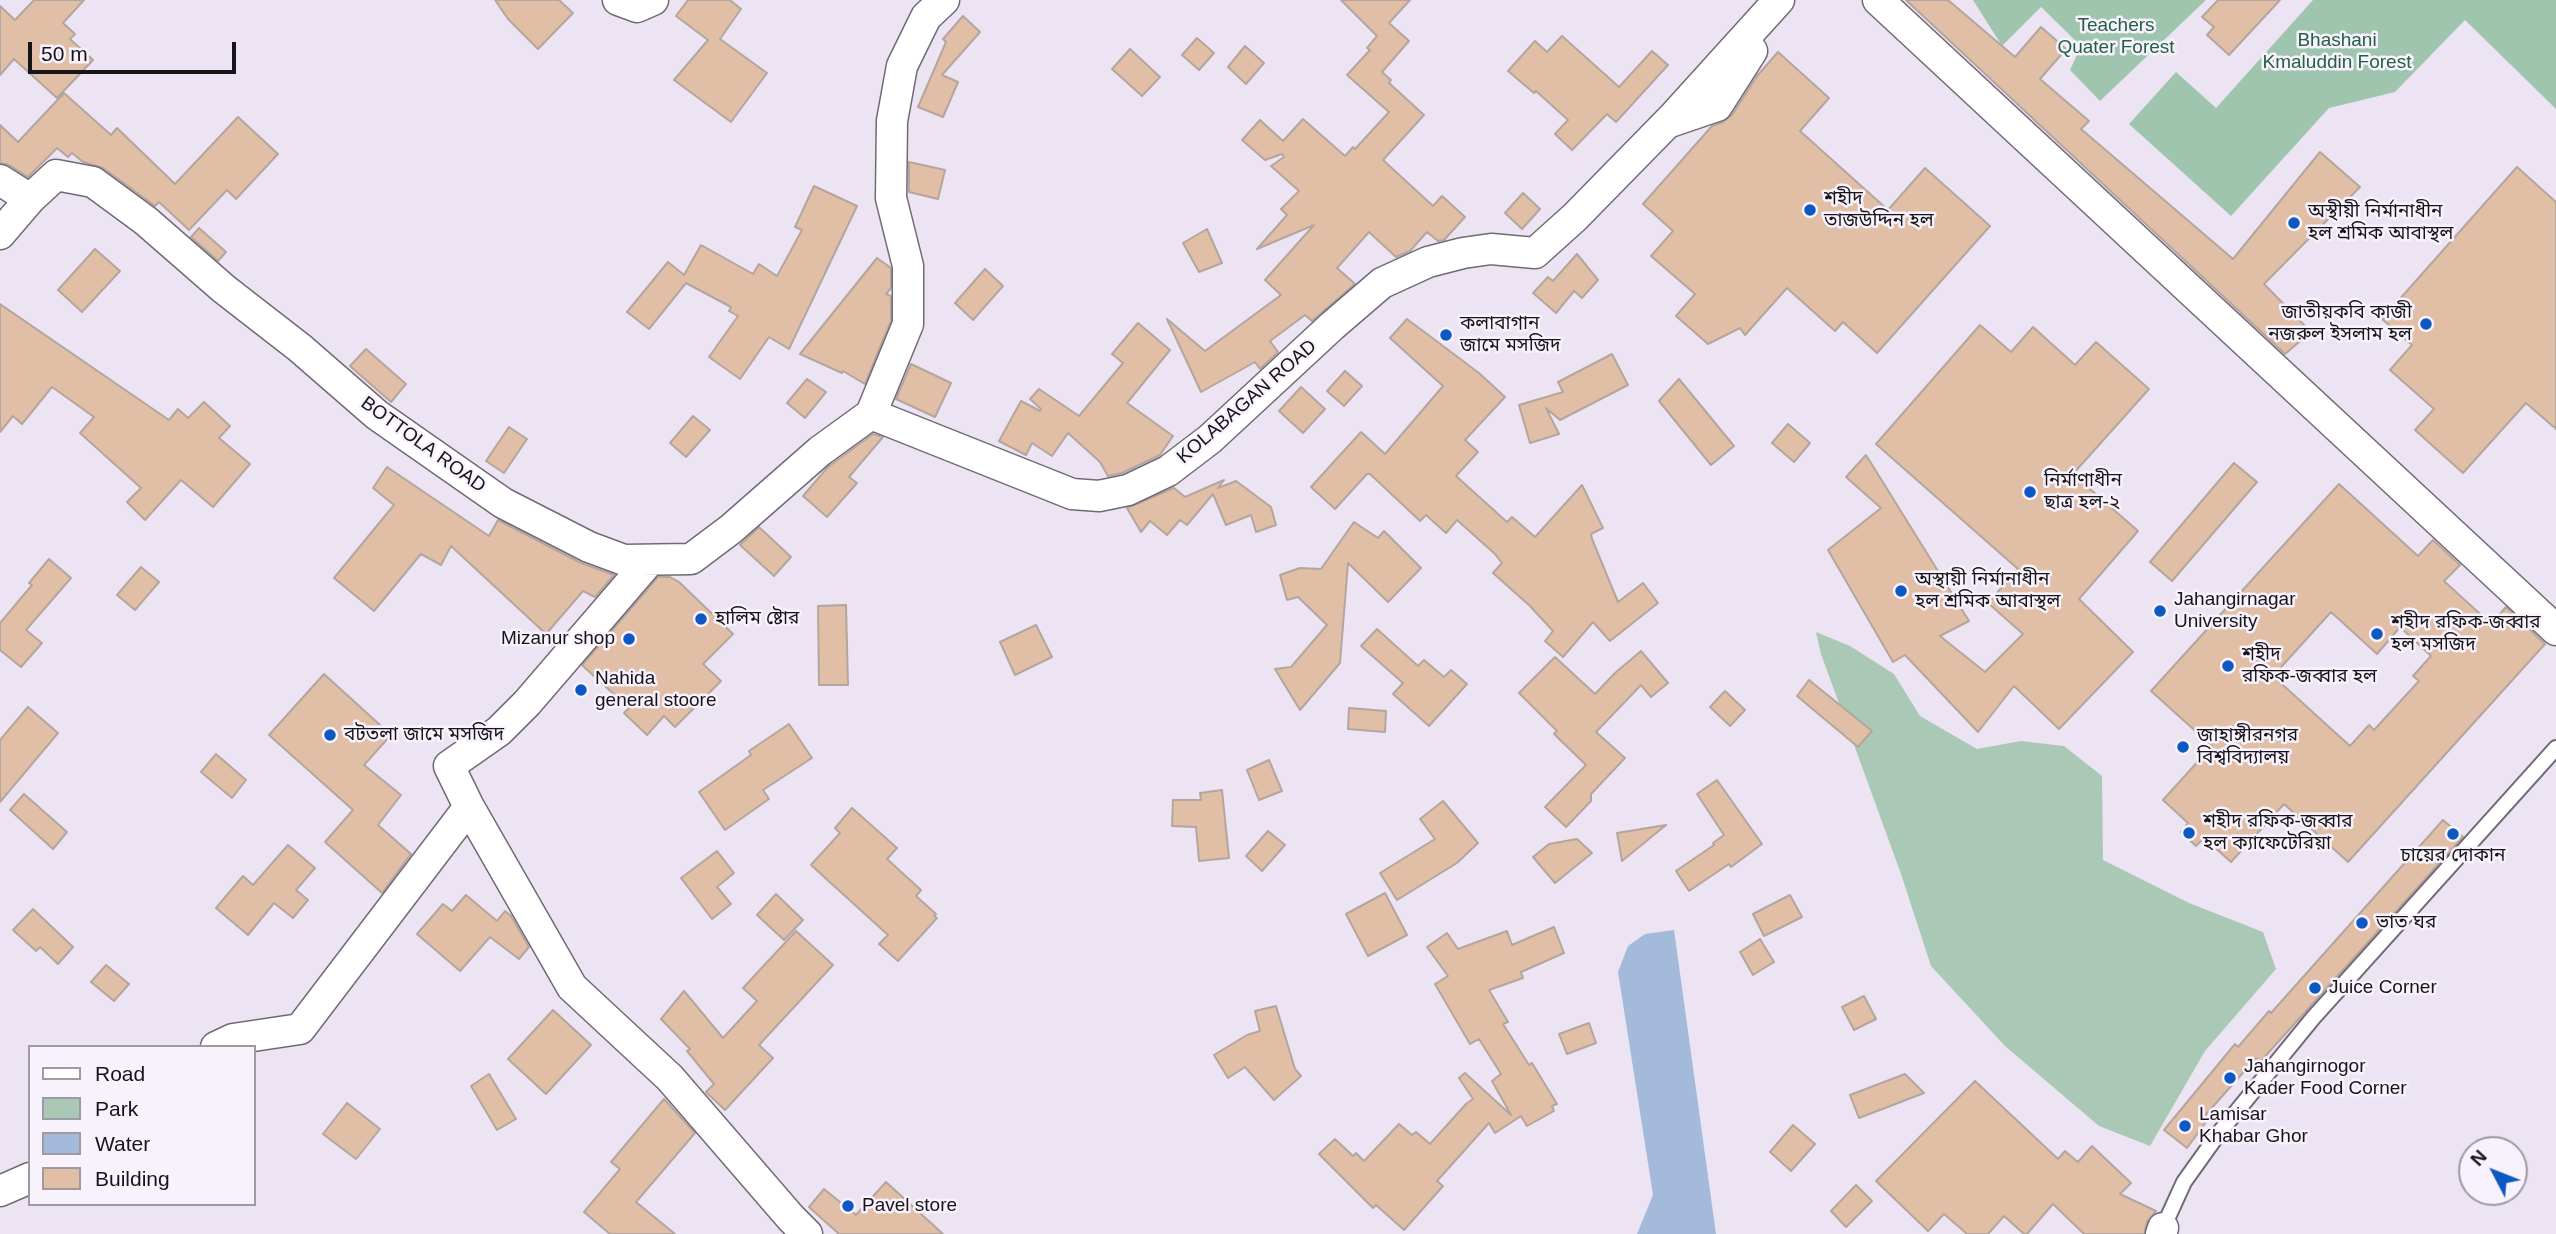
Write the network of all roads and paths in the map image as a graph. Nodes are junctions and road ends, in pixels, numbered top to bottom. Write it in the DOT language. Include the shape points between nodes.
graph roads {
  1 [pos="618,0"];
  2 [pos="653,0"];
  3 [pos="944,0"];
  4 [pos="1782,0"];
  5 [pos="1878,0"];
  6 [pos="0,180"];
  7 [pos="30,200"];
  8 [pos="0,234"];
  9 [pos="871,414"];
  10 [pos="650,559"];
  11 [pos="2556,630"];
  12 [pos="2556,748"];
  13 [pos="469,807"];
  14 [pos="220,1045"];
  15 [pos="28,1179"];
  16 [pos="0,1191"];
  17 [pos="2162,1231"];
  18 [pos="802,1232"];
  1 -- 2 [label="street" via="637,7"];
  3 -- 9 [label="street" via="926,17 902,66 892,121 891,198 908,265 908,324"];
  4 -- 9 [label="street, KOLABAGAN ROAD" via="1668,122 1535,253 1491,248 1463,253 1428,262 1382,283 1210,439 1168,471 1128,490 1098,496 1072,494"];
  5 -- 11 [label="street"];
  6 -- 7 [label="street"];
  7 -- 8 [label="street"];
  7 -- 10 [label="street, BOTTOLA ROAD" via="56,175 93,182 377,415 503,503 589,547 624,560"];
  9 -- 10 [label="street, BOTTOLA ROAD" via="691,559"];
  10 -- 13 [label="street" via="527,703 499,731 449,766"];
  12 -- 17 [label="lane" via="2312,1018 2184,1182"];
  13 -- 14 [label="street" via="300,1030 233,1039"];
  13 -- 18 [label="street" via="572,987 670,1078"];
  15 -- 16 [label="street"];
}
